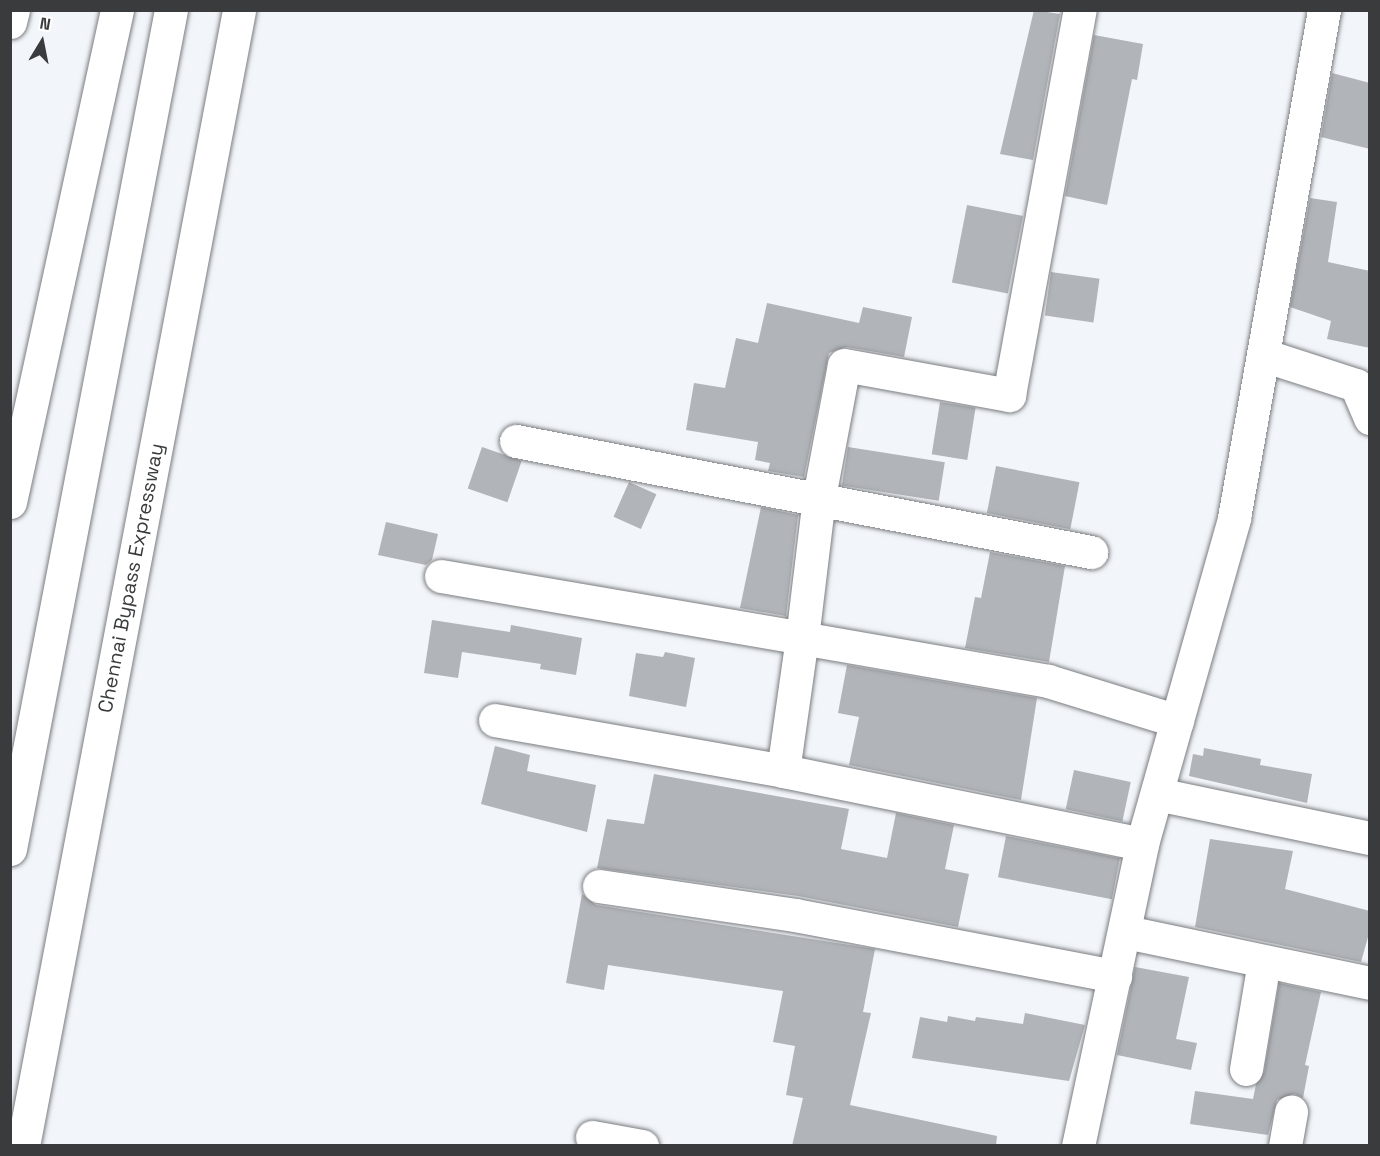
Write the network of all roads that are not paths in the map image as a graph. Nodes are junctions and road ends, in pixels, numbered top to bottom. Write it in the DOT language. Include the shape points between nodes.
graph roads {
  1 [pos="13,10"];
  2 [pos="117,10"];
  3 [pos="171,10"];
  4 [pos="239,10"];
  5 [pos="1080,10"];
  6 [pos="1324,10"];
  7 [pos="10,22"];
  8 [pos="1263,355"];
  9 [pos="1370,418"];
  10 [pos="516,441"];
  11 [pos="819,497"];
  12 [pos="10,502"];
  13 [pos="1091,552"];
  14 [pos="441,576"];
  15 [pos="802,638"];
  16 [pos="495,720"];
  17 [pos="1177,721"];
  18 [pos="783,771"];
  19 [pos="1157,794"];
  20 [pos="1370,838"];
  21 [pos="1142,844"];
  22 [pos="10,849"];
  23 [pos="599,886"];
  24 [pos="1126,932"];
  25 [pos="1264,961"];
  26 [pos="1114,976"];
  27 [pos="1370,983"];
  28 [pos="1246,1069"];
  29 [pos="1291,1112"];
  30 [pos="592,1137"];
  31 [pos="23,1146"];
  32 [pos="642,1146"];
  33 [pos="1078,1146"];
  34 [pos="1285,1146"];
  1 -- 7 [label="main road"];
  2 -- 12 [label="main road"];
  3 -- 22 [label="main road"];
  4 -- 31 [label="main road, Chennai Bypass Expressway"];
  5 -- 11 [label="main road" via="1009,395 844,365"];
  6 -- 8 [label="main road"];
  8 -- 9 [label="main road" via="1356,385"];
  8 -- 17 [label="main road" via="1234,518"];
  10 -- 11 [label="main road"];
  11 -- 13 [label="main road"];
  11 -- 15 [label="main road"];
  14 -- 15 [label="main road"];
  15 -- 17 [label="main road" via="1048,681"];
  15 -- 18 [label="main road"];
  16 -- 18 [label="main road"];
  17 -- 19 [label="main road"];
  18 -- 21 [label="main road"];
  19 -- 20 [label="main road"];
  19 -- 21 [label="main road"];
  21 -- 24 [label="main road"];
  23 -- 26 [label="main road" via="795,915"];
  24 -- 25 [label="main road"];
  24 -- 26 [label="main road"];
  25 -- 27 [label="main road"];
  25 -- 28 [label="main road"];
  26 -- 33 [label="main road"];
  29 -- 34 [label="main road"];
  30 -- 32 [label="main road"];
}
